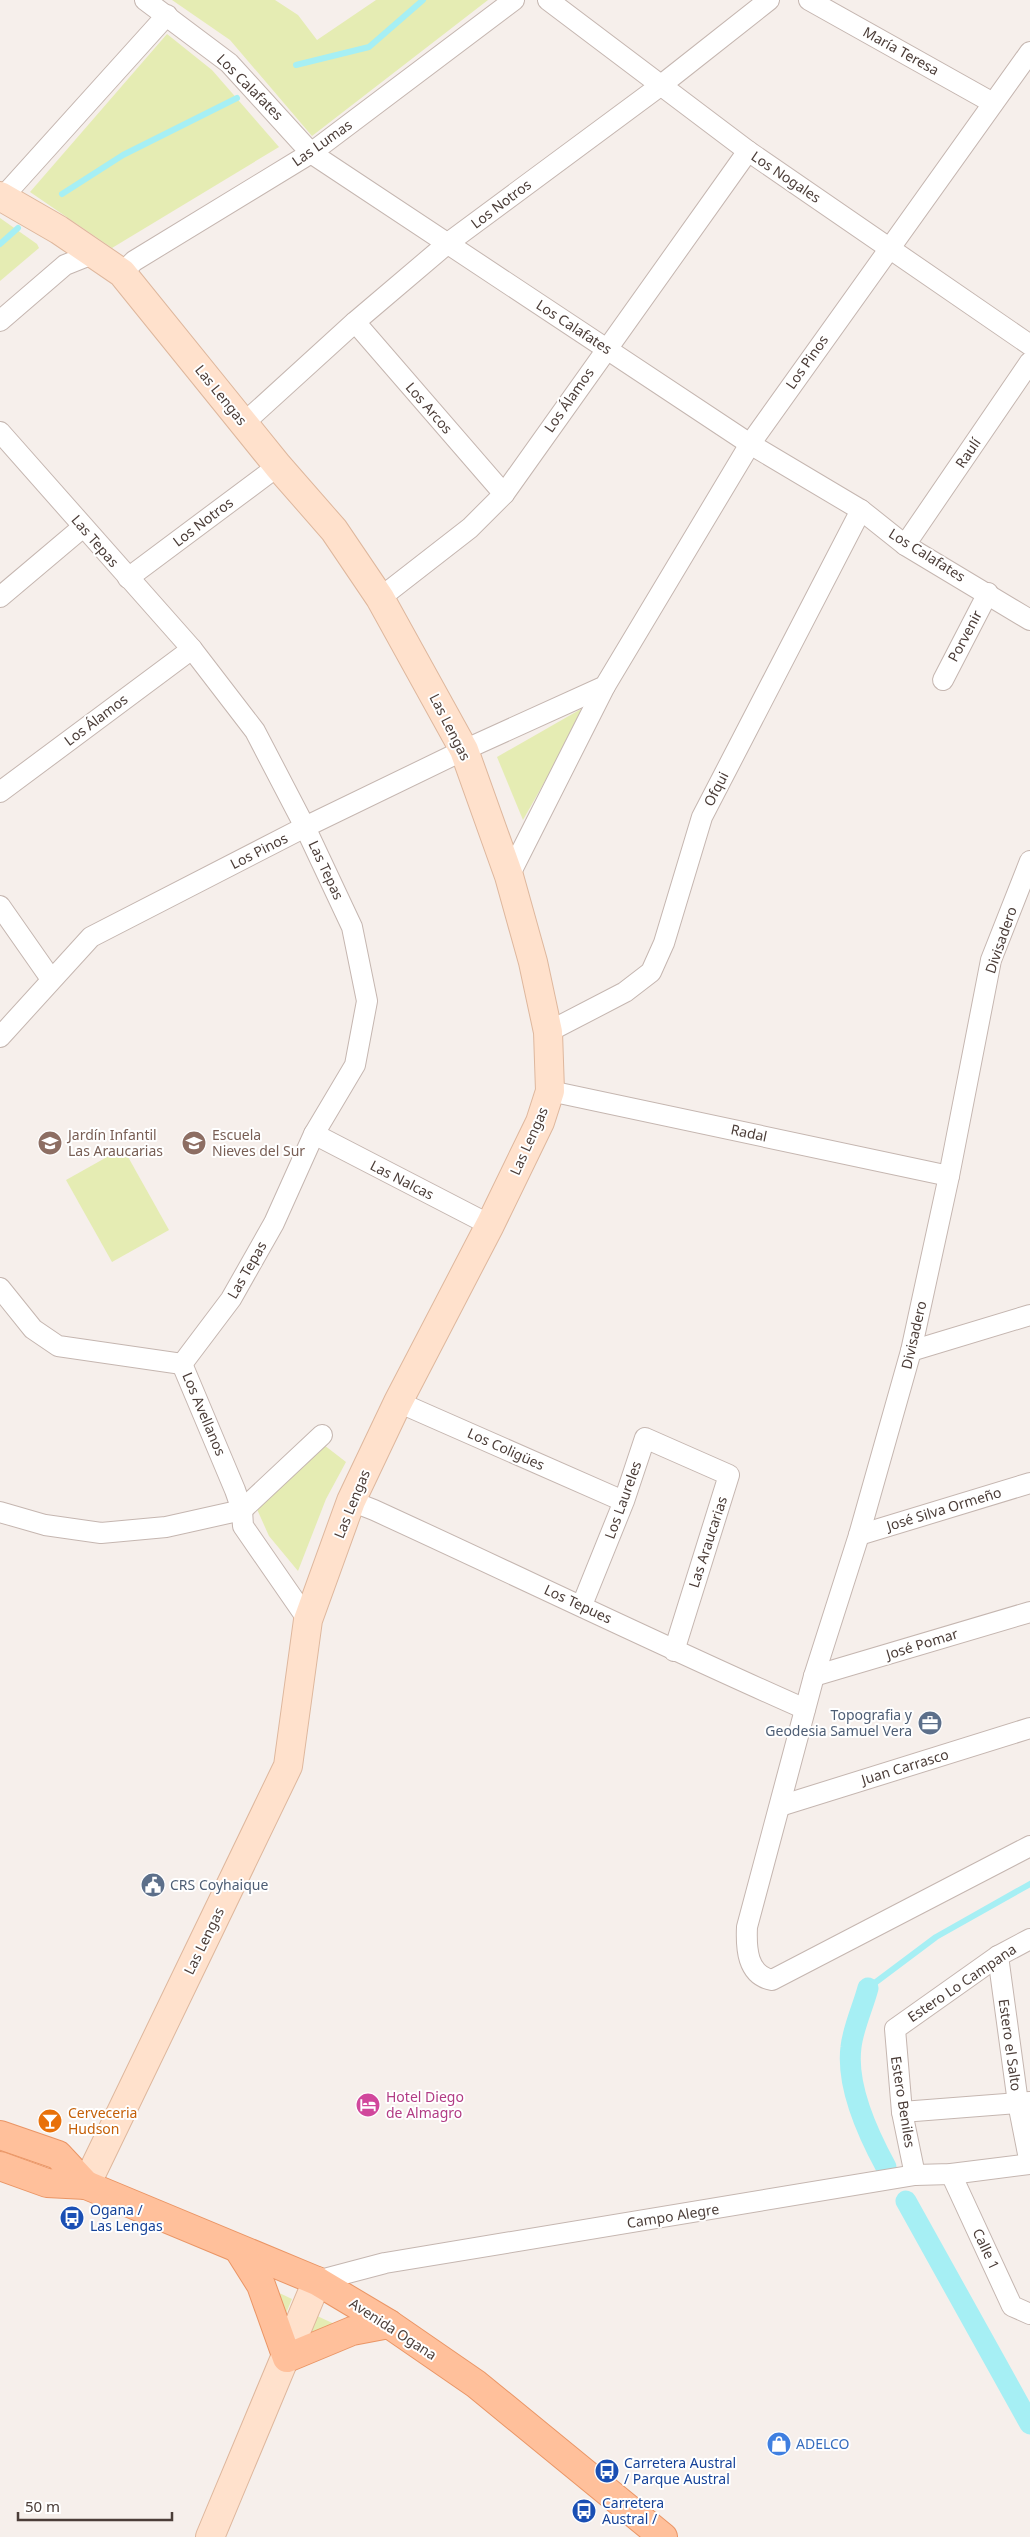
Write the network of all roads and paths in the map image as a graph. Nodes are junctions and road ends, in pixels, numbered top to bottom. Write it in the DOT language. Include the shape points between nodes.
graph roads {
  1 [pos="145,0"];
  2 [pos="514,0"];
  3 [pos="548,0"];
  4 [pos="769,0"];
  5 [pos="809,0"];
  6 [pos="166,15"];
  7 [pos="1030,52"];
  8 [pos="660,86"];
  9 [pos="993,102"];
  10 [pos="748,151"];
  11 [pos="311,153"];
  12 [pos="1,197"];
  13 [pos="448,243"];
  14 [pos="888,248"];
  15 [pos="95,253"];
  16 [pos="122,273"];
  17 [pos="0,321"];
  18 [pos="355,322"];
  19 [pos="1030,346"];
  20 [pos="606,348"];
  21 [pos="1030,362"];
  22 [pos="244,423"];
  23 [pos="0,432"];
  24 [pos="750,444"];
  25 [pos="278,466"];
  26 [pos="504,494"];
  27 [pos="861,510"];
  28 [pos="83,527"];
  29 [pos="905,545"];
  30 [pos="128,578"];
  31 [pos="988,593"];
  32 [pos="0,597"];
  33 [pos="380,598"];
  34 [pos="1030,620"];
  35 [pos="192,649"];
  36 [pos="943,680"];
  37 [pos="605,686"];
  38 [pos="464,750"];
  39 [pos="0,792"];
  40 [pos="305,827"];
  41 [pos="1030,861"];
  42 [pos="509,876"];
  43 [pos="0,906"];
  44 [pos="51,979"];
  45 [pos="548,1032"];
  46 [pos="0,1037"];
  47 [pos="550,1091"];
  48 [pos="314,1134"];
  49 [pos="949,1176"];
  50 [pos="490,1225"];
  51 [pos="0,1288"];
  52 [pos="1030,1314"];
  53 [pos="911,1351"];
  54 [pos="182,1364"];
  55 [pos="398,1402"];
  56 [pos="322,1435"];
  57 [pos="689,1458"];
  58 [pos="1030,1483"];
  59 [pos="614,1497"];
  60 [pos="351,1501"];
  61 [pos="242,1510"];
  62 [pos="0,1512"];
  63 [pos="859,1535"];
  64 [pos="582,1606"];
  65 [pos="1030,1612"];
  66 [pos="308,1620"];
  67 [pos="674,1651"];
  68 [pos="814,1676"];
  69 [pos="805,1708"];
  70 [pos="1030,1728"];
  71 [pos="780,1806"];
  72 [pos="1030,1846"];
  73 [pos="1030,1939"];
  74 [pos="998,1956"];
  75 [pos="894,2029"];
  76 [pos="1024,2103"];
  77 [pos="902,2112"];
  78 [pos="0,2135"];
  79 [pos="1030,2164"];
  80 [pos="0,2166"];
  81 [pos="951,2174"];
  82 [pos="915,2175"];
  83 [pos="86,2185"];
  84 [pos="239,2250"];
  85 [pos="317,2281"];
  86 [pos="1030,2314"];
  87 [pos="389,2324"];
  88 [pos="286,2358"];
  89 [pos="210,2537"];
  90 [pos="663,2537"];
  1 -- 6 [label="street, Los Calafates"];
  2 -- 11 [label="street, Las Lumas"];
  3 -- 8 [label="street, Los Nogales"];
  4 -- 8 [label="street, Los Notros"];
  5 -- 9 [label="street, María Teresa"];
  6 -- 11 [label="street, Los Calafates" via="229,62"];
  6 -- 12 [label="street"];
  7 -- 9 [label="street, Los Pinos"];
  8 -- 10 [label="street, Los Nogales"];
  8 -- 13 [label="street, Los Notros"];
  9 -- 14 [label="street, Los Pinos"];
  10 -- 14 [label="street, Los Nogales"];
  10 -- 20 [label="street, Los Álamos"];
  11 -- 13 [label="street, Los Calafates"];
  11 -- 16 [label="street, Las Lumas" via="134,261"];
  12 -- 15 [label="street, Las Lengas"];
  13 -- 18 [label="street, Los Notros"];
  13 -- 20 [label="street, Los Calafates"];
  14 -- 19 [label="street, Los Nogales"];
  14 -- 24 [label="street, Los Pinos"];
  15 -- 16 [label="street, Las Lengas"];
  15 -- 17 [label="street" via="65,265"];
  16 -- 22 [label="street, Las Lengas"];
  18 -- 22 [label="street, Los Notros"];
  18 -- 26 [label="street, Los Arcos"];
  20 -- 24 [label="street, Los Calafates"];
  20 -- 26 [label="street, Los Álamos"];
  21 -- 29 [label="street, Raulí"];
  22 -- 25 [label="street, Las Lengas"];
  23 -- 28 [label="street, Las Tepas"];
  24 -- 27 [label="street, Los Calafates"];
  24 -- 37 [label="street, Los Pinos"];
  25 -- 30 [label="street, Los Notros"];
  25 -- 33 [label="street, Las Lengas" via="334,530"];
  26 -- 33 [label="street, Los Álamos" via="470,528"];
  27 -- 29 [label="street, Los Calafates"];
  27 -- 45 [label="street, Ofqui" via="702,817 664,943 651,972 625,992"];
  28 -- 30 [label="street, Las Tepas"];
  28 -- 32 [label="street"];
  29 -- 31 [label="street, Los Calafates"];
  30 -- 35 [label="street, Las Tepas"];
  31 -- 34 [label="street, Los Calafates"];
  31 -- 36 [label="street, Porvenir"];
  33 -- 38 [label="street, Las Lengas"];
  35 -- 39 [label="street, Los Álamos"];
  35 -- 40 [label="street, Las Tepas" via="255,731"];
  37 -- 38 [label="street, Los Pinos"];
  37 -- 42 [label="street, Los Pinos"];
  38 -- 40 [label="street, Los Pinos"];
  38 -- 42 [label="street, Las Lengas"];
  40 -- 44 [label="street, Los Pinos" via="91,937"];
  40 -- 48 [label="street, Las Tepas" via="352,927 367,1001 355,1065"];
  41 -- 49 [label="street, Divisadero" via="991,960"];
  42 -- 45 [label="street, Las Lengas"];
  43 -- 44 [label="street"];
  44 -- 46 [label="street, Los Pinos"];
  45 -- 47 [label="street, Las Lengas"];
  47 -- 49 [label="street, Radal"];
  47 -- 50 [label="street, Las Lengas" via="540,1122"];
  48 -- 50 [label="street, Las Nalcas"];
  48 -- 54 [label="street, Las Tepas" via="274,1223 231,1299"];
  49 -- 53 [label="street, Divisadero"];
  50 -- 55 [label="street, Las Lengas"];
  51 -- 54 [label="street, Los Avellanos" via="33,1330 58,1346"];
  52 -- 53 [label="street"];
  53 -- 63 [label="street, Divisadero"];
  54 -- 61 [label="street, Los Avellanos"];
  55 -- 59 [label="street, Los Coligües"];
  55 -- 60 [label="street, Las Lengas"];
  56 -- 61 [label="street"];
  57 -- 64 [label="street, Los Laureles" via="645,1438"];
  57 -- 67 [label="street, Las Araucarias" via="729,1476"];
  58 -- 63 [label="street, José Silva Ormeño"];
  60 -- 64 [label="street, Los Tepues"];
  60 -- 66 [label="street, Las Lengas"];
  61 -- 62 [label="street" via="166,1527 101,1533 45,1525"];
  61 -- 66 [label="street, Los Avellanos" via="243,1526"];
  63 -- 68 [label="street, Divisadero"];
  64 -- 67 [label="street, Los Tepues"];
  65 -- 68 [label="street, José Pomar"];
  66 -- 83 [label="street, Las Lengas" via="288,1766"];
  67 -- 69 [label="street, Los Tepues"];
  68 -- 69 [label="street, Divisadero"];
  69 -- 71 [label="street, Divisadero"];
  70 -- 71 [label="street, Juan Carrasco"];
  71 -- 72 [label="street, Divisadero" via="746,1927 746,1946 753,1967 764,1979 772,1980"];
  73 -- 74 [label="street, Estero Lo Campana"];
  74 -- 75 [label="street, Estero Lo Campana"];
  74 -- 76 [label="street, Estero el Salto"];
  75 -- 77 [label="street, Estero Beniles"];
  76 -- 77 [label="street"];
  76 -- 79 [label="street, Estero el Salto"];
  77 -- 82 [label="street, Estero Beniles"];
  78 -- 83 [label="main road, Avenida Ogana" via="58,2155"];
  79 -- 81 [label="street, Campo Alegre"];
  80 -- 83 [label="main road, Avenida Ogana" via="48,2183"];
  81 -- 82 [label="street, Campo Alegre"];
  81 -- 86 [label="street, Calle 1" via="1012,2306"];
  82 -- 85 [label="street, Campo Alegre" via="385,2263"];
  83 -- 84 [label="main road, Avenida Ogana"];
  84 -- 85 [label="main road, Avenida Ogana"];
  84 -- 88 [label="main road" via="261,2285"];
  85 -- 87 [label="main road, Avenida Ogana"];
  85 -- 88 [label="street"];
  87 -- 88 [label="main road" via="352,2331"];
  87 -- 90 [label="main road, Avenida Ogana" via="476,2384"];
  88 -- 89 [label="street"];
}
